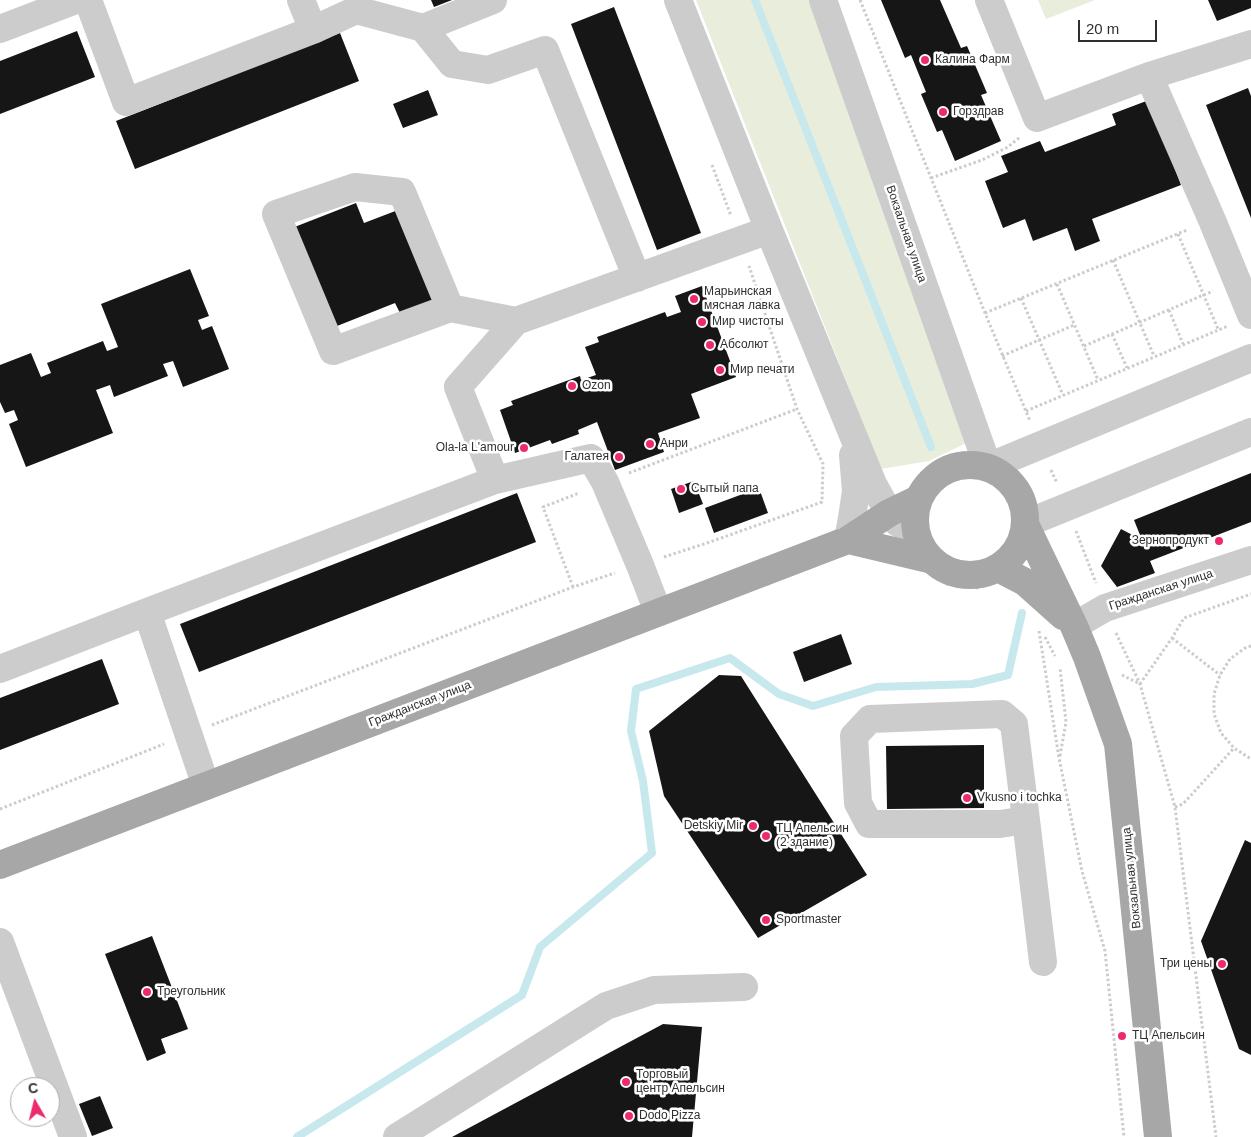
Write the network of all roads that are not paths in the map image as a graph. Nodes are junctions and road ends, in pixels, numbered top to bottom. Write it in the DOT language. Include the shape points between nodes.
graph roads {
  1 [pos="76,0"];
  2 [pos="88,0"];
  3 [pos="301,0"];
  4 [pos="493,0"];
  5 [pos="678,0"];
  6 [pos="823,0"];
  7 [pos="989,0"];
  8 [pos="422,28"];
  9 [pos="0,29"];
  10 [pos="313,30"];
  11 [pos="1251,44"];
  12 [pos="1149,76"];
  13 [pos="769,230"];
  14 [pos="637,278"];
  15 [pos="450,308"];
  16 [pos="1243,319"];
  17 [pos="516,321"];
  18 [pos="1251,358"];
  19 [pos="848,423"];
  20 [pos="1251,432"];
  21 [pos="988,467"];
  22 [pos="495,480"];
  23 [pos="918,499"];
  24 [pos="889,513"];
  25 [pos="1025,524"];
  26 [pos="915,532"];
  27 [pos="844,541"];
  28 [pos="1251,560"];
  29 [pos="935,571"];
  30 [pos="992,578"];
  31 [pos="146,612"];
  32 [pos="658,612"];
  33 [pos="1074,626"];
  34 [pos="0,670"];
  35 [pos="206,786"];
  36 [pos="1026,820"];
  37 [pos="0,865"];
  38 [pos="0,942"];
  39 [pos="1043,962"];
  40 [pos="744,987"];
  41 [pos="73,1137"];
  42 [pos="397,1137"];
  43 [pos="1158,1137"];
  1 -- 9 [label="street"];
  2 -- 10 [label="street" via="126,102"];
  3 -- 10 [label="street"];
  4 -- 8 [label="street"];
  5 -- 13 [label="street"];
  6 -- 21 [label="street, Вокзальная улица"];
  7 -- 12 [label="street" via="1037,118"];
  8 -- 10 [label="street" via="356,10"];
  8 -- 14 [label="street" via="452,64 488,70 545,50"];
  11 -- 12 [label="street"];
  12 -- 16 [label="street" via="1236,281"];
  13 -- 14 [label="street"];
  13 -- 19 [label="street"];
  14 -- 17 [label="street"];
  15 -- 15 [label="street" via="333,351 276,214 355,186 402,192"];
  15 -- 17 [label="street"];
  17 -- 22 [label="street" via="458,388"];
  18 -- 21 [label="street"];
  19 -- 24 [label="street" via="873,484"];
  19 -- 27 [label="street" via="856,492"];
  20 -- 25 [label="street"];
  21 -- 23 [label="main road, Вокзальная улица" via="972,464 955,466 939,473"];
  21 -- 25 [label="main road, Вокзальная улица" via="1009,480 1022,500"];
  22 -- 31 [label="street"];
  22 -- 32 [label="street" via="591,458 605,482"];
  23 -- 24 [label="main road, Гражданская улица"];
  23 -- 26 [label="main road, Вокзальная улица" via="914,515"];
  24 -- 26 [label="street" via="898,523"];
  24 -- 27 [label="main road, Гражданская улица"];
  25 -- 30 [label="main road, Вокзальная улица" via="1021,541 1012,556"];
  25 -- 33 [label="main road, Вокзальная улица"];
  26 -- 29 [label="main road"];
  27 -- 29 [label="main road"];
  27 -- 32 [label="main road, Гражданская улица"];
  28 -- 33 [label="street, Гражданская улица" via="1105,608"];
  29 -- 30 [label="main road" via="981,574"];
  30 -- 33 [label="main road, Вокзальная улица" via="1025,582"];
  31 -- 34 [label="street"];
  31 -- 35 [label="street"];
  32 -- 35 [label="main road, Гражданская улица"];
  33 -- 43 [label="main road, Вокзальная улица" via="1118,744"];
  35 -- 37 [label="main road, Гражданская улица"];
  36 -- 36 [label="street" via="1014,724 1002,714 870,719 854,736 858,803 869,824 1000,824"];
  36 -- 39 [label="street"];
  38 -- 41 [label="street"];
  40 -- 42 [label="street" via="654,990 606,1006"];
}
